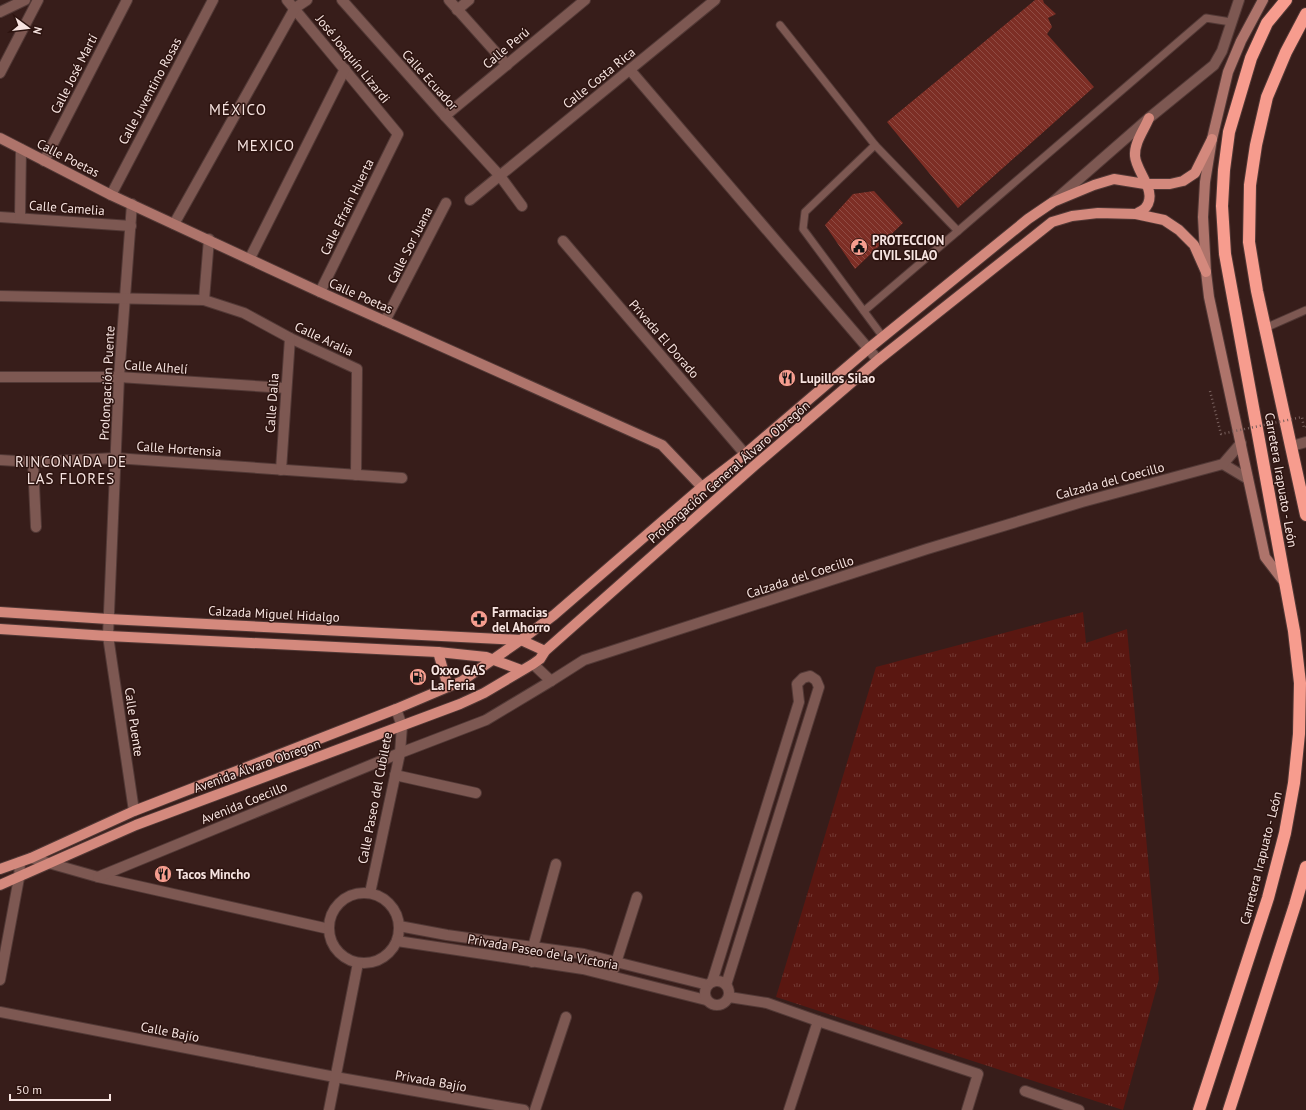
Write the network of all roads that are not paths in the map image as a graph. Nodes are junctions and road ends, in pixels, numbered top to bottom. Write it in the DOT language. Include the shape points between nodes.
graph roads {
  1 [pos="25,0"];
  2 [pos="38,0"];
  3 [pos="127,0"];
  4 [pos="213,0"];
  5 [pos="287,0"];
  6 [pos="307,0"];
  7 [pos="342,0"];
  8 [pos="449,0"];
  9 [pos="469,0"];
  10 [pos="585,0"];
  11 [pos="715,0"];
  12 [pos="1240,0"];
  13 [pos="1262,0"];
  14 [pos="1286,0"];
  15 [pos="295,8"];
  16 [pos="457,10"];
  17 [pos="0,12"];
  18 [pos="1306,14"];
  19 [pos="1231,22"];
  20 [pos="780,25"];
  21 [pos="507,65"];
  22 [pos="345,69"];
  23 [pos="630,70"];
  24 [pos="0,73"];
  25 [pos="445,116"];
  26 [pos="1149,118"];
  27 [pos="398,134"];
  28 [pos="0,138"];
  29 [pos="1212,140"];
  30 [pos="876,145"];
  31 [pos="21,149"];
  32 [pos="44,161"];
  33 [pos="500,176"];
  34 [pos="1146,184"];
  35 [pos="111,195"];
  36 [pos="470,200"];
  37 [pos="1053,202"];
  38 [pos="446,203"];
  39 [pos="132,204"];
  40 [pos="522,206"];
  41 [pos="1136,214"];
  42 [pos="0,217"];
  43 [pos="20,218"];
  44 [pos="174,224"];
  45 [pos="131,226"];
  46 [pos="958,232"];
  47 [pos="209,239"];
  48 [pos="563,241"];
  49 [pos="250,258"];
  50 [pos="1206,272"];
  51 [pos="320,292"];
  52 [pos="0,296"];
  53 [pos="125,298"];
  54 [pos="204,300"];
  55 [pos="1306,310"];
  56 [pos="864,311"];
  57 [pos="385,321"];
  58 [pos="1265,328"];
  59 [pos="883,337"];
  60 [pos="290,338"];
  61 [pos="868,350"];
  62 [pos="878,360"];
  63 [pos="0,377"];
  64 [pos="119,377"];
  65 [pos="286,388"];
  66 [pos="1306,442"];
  67 [pos="1241,443"];
  68 [pos="1292,446"];
  69 [pos="745,454"];
  70 [pos="116,458"];
  71 [pos="0,460"];
  72 [pos="34,462"];
  73 [pos="1223,464"];
  74 [pos="281,470"];
  75 [pos="356,475"];
  76 [pos="402,478"];
  77 [pos="1248,479"];
  78 [pos="702,487"];
  79 [pos="1306,514"];
  80 [pos="36,526"];
  81 [pos="1285,583"];
  82 [pos="0,612"];
  83 [pos="108,619"];
  84 [pos="0,629"];
  85 [pos="108,636"];
  86 [pos="521,640"];
  87 [pos="545,651"];
  88 [pos="438,652"];
  89 [pos="492,659"];
  90 [pos="533,664"];
  91 [pos="521,670"];
  92 [pos="551,681"];
  93 [pos="448,687"];
  94 [pos="396,709"];
  95 [pos="402,726"];
  96 [pos="400,753"];
  97 [pos="395,775"];
  98 [pos="476,792"];
  99 [pos="134,811"];
  100 [pos="754,847"];
  101 [pos="768,851"];
  102 [pos="31,858"];
  103 [pos="20,862"];
  104 [pos="48,864"];
  105 [pos="556,864"];
  106 [pos="1306,867"];
  107 [pos="0,870"];
  108 [pos="98,877"];
  109 [pos="19,878"];
  110 [pos="0,885"];
  111 [pos="370,893"];
  112 [pos="638,897"];
  113 [pos="399,926"];
  114 [pos="329,929"];
  115 [pos="397,941"];
  116 [pos="533,947"];
  117 [pos="532,962"];
  118 [pos="615,962"];
  119 [pos="358,963"];
  120 [pos="612,976"];
  121 [pos="0,980"];
  122 [pos="710,983"];
  123 [pos="726,985"];
  124 [pos="728,997"];
  125 [pos="706,1000"];
  126 [pos="0,1012"];
  127 [pos="566,1017"];
  128 [pos="818,1021"];
  129 [pos="335,1077"];
  130 [pos="1025,1092"];
  131 [pos="329,1110"];
  132 [pos="524,1110"];
  133 [pos="535,1110"];
  134 [pos="789,1110"];
  135 [pos="967,1110"];
  136 [pos="1079,1110"];
  137 [pos="1199,1110"];
  138 [pos="1229,1110"];
  1 -- 17 [label="street"];
  2 -- 24 [label="street"];
  3 -- 32 [label="street, Calle José Martí"];
  4 -- 35 [label="street, Calle Juventino Rosas"];
  5 -- 15 [label="street, José Joaquín Lizardi"];
  6 -- 15 [label="street"];
  7 -- 25 [label="street, Calle Ecuador"];
  8 -- 16 [label="street"];
  9 -- 16 [label="street"];
  10 -- 21 [label="street, Calle Perú"];
  11 -- 23 [label="street, Calle Costa Rica"];
  12 -- 19 [label="street"];
  13 -- 29 [label="street" via="1228,72"];
  14 -- 81 [label="highway, Carretera Irapuato - León" via="1267,23 1251,58 1240,93 1229,132 1222,206 1225,254"];
  15 -- 22 [label="street, José Joaquín Lizardi"];
  15 -- 44 [label="street"];
  16 -- 21 [label="street"];
  18 -- 58 [label="highway, Carretera Irapuato - León" via="1267,97 1250,185 1249,242"];
  19 -- 26 [label="street" via="1222,51 1214,65"];
  19 -- 46 [label="lane" via="1206,18"];
  20 -- 30 [label="lane"];
  21 -- 25 [label="street, Calle Perú"];
  22 -- 27 [label="street, José Joaquín Lizardi"];
  22 -- 49 [label="street"];
  23 -- 33 [label="street, Calle Costa Rica"];
  23 -- 61 [label="street"];
  25 -- 33 [label="street, Calle Ecuador"];
  26 -- 34 [label="main road" via="1136,144 1135,157"];
  26 -- 37 [label="street"];
  27 -- 51 [label="street, Calle Efraín Huerta"];
  28 -- 31 [label="street, Calle Poetas"];
  29 -- 34 [label="main road, Prolongación General Álvaro Obregón" via="1195,173 1183,181 1170,184"];
  29 -- 50 [label="street" via="1204,182"];
  30 -- 46 [label="lane"];
  30 -- 56 [label="lane" via="805,212 803,229"];
  31 -- 32 [label="street, Calle Poetas"];
  31 -- 43 [label="street"];
  32 -- 35 [label="street, Calle Poetas"];
  33 -- 36 [label="street, Calle Costa Rica"];
  33 -- 40 [label="street, Calle Ecuador"];
  34 -- 37 [label="main road, Prolongación General Álvaro Obregón" via="1114,179"];
  34 -- 41 [label="main road" via="1149,198 1146,207"];
  35 -- 39 [label="street, Calle Poetas"];
  37 -- 59 [label="main road, Prolongación General Álvaro Obregón" via="1028,219"];
  38 -- 57 [label="street, Calle Sor Juana"];
  39 -- 44 [label="street, Calle Poetas"];
  39 -- 45 [label="street, Prolongación Puente"];
  41 -- 50 [label="main road" via="1164,220 1179,230 1194,245"];
  41 -- 62 [label="main road, Prolongación General Álvaro Obregón" via="1098,213 1072,216 1052,222"];
  42 -- 43 [label="street, Calle Camelia"];
  43 -- 45 [label="street, Calle Camelia"];
  44 -- 47 [label="street, Calle Poetas"];
  45 -- 53 [label="street, Prolongación Puente"];
  46 -- 56 [label="lane"];
  47 -- 49 [label="street, Calle Poetas"];
  47 -- 54 [label="street"];
  48 -- 69 [label="street, Privada El Dorado"];
  49 -- 51 [label="street, Calle Poetas"];
  50 -- 67 [label="street" via="1216,334"];
  51 -- 57 [label="street, Calle Poetas"];
  52 -- 53 [label="street, Calle Aralia"];
  53 -- 54 [label="street, Calle Aralia"];
  53 -- 64 [label="street, Prolongación Puente"];
  54 -- 60 [label="street, Calle Aralia" via="244,313"];
  55 -- 58 [label="lane"];
  56 -- 59 [label="lane"];
  57 -- 78 [label="street, Calle Poetas" via="662,445"];
  58 -- 68 [label="highway, Carretera Irapuato - León"];
  59 -- 61 [label="main road, Prolongación General Álvaro Obregón"];
  60 -- 65 [label="street, Calle Dalia"];
  60 -- 75 [label="street, Calle Aralia" via="358,369"];
  61 -- 62 [label="street"];
  61 -- 69 [label="main road, Prolongación General Álvaro Obregón"];
  62 -- 87 [label="main road, Prolongación General Álvaro Obregón"];
  63 -- 64 [label="street, Calle Alhelí"];
  64 -- 65 [label="street, Calle Alhelí"];
  64 -- 70 [label="street, Prolongación Puente"];
  65 -- 74 [label="street, Calle Dalia"];
  66 -- 68 [label="street"];
  67 -- 73 [label="street"];
  67 -- 77 [label="street"];
  68 -- 79 [label="highway, Carretera Irapuato - León"];
  69 -- 78 [label="main road, Prolongación General Álvaro Obregón"];
  70 -- 72 [label="street, Calle Hortensia"];
  70 -- 74 [label="street, Calle Hortensia"];
  70 -- 83 [label="street, Prolongación Puente"];
  71 -- 72 [label="street, Calle Hortensia"];
  72 -- 80 [label="street"];
  73 -- 77 [label="street"];
  73 -- 92 [label="street, Calzada del Coecillo" via="1082,502 912,554 584,660"];
  74 -- 75 [label="street, Calle Hortensia"];
  75 -- 76 [label="street, Calle Hortensia"];
  77 -- 81 [label="street" via="1265,557"];
  78 -- 86 [label="main road, Prolongación General Álvaro Obregón"];
  81 -- 137 [label="highway, Carretera Irapuato - León" via="1300,683 1299,734 1294,783 1285,833 1268,898"];
  82 -- 83 [label="main road, Calzada Miguel Hidalgo"];
  83 -- 85 [label="street, Prolongación Puente"];
  83 -- 86 [label="main road, Calzada Miguel Hidalgo"];
  84 -- 85 [label="main road"];
  85 -- 88 [label="main road"];
  85 -- 99 [label="street, Calle Puente"];
  86 -- 87 [label="main road, Calzada Miguel Hidalgo"];
  86 -- 89 [label="main road, Prolongación General Álvaro Obregón"];
  87 -- 90 [label="main road, Prolongación General Álvaro Obregón"];
  88 -- 89 [label="main road"];
  88 -- 93 [label="main road"];
  89 -- 91 [label="main road"];
  89 -- 93 [label="main road, Avenida Álvaro Obregon" via="462,681"];
  90 -- 91 [label="main road, Prolongación General Álvaro Obregón"];
  90 -- 92 [label="street"];
  91 -- 95 [label="main road, Avenida Álvaro Obregon" via="484,693"];
  92 -- 96 [label="street, Calzada del Coecillo" via="486,720"];
  93 -- 94 [label="main road, Avenida Álvaro Obregon"];
  94 -- 95 [label="street, Calle Paseo del Cubilete"];
  94 -- 99 [label="main road, Avenida Álvaro Obregon"];
  95 -- 96 [label="street, Calle Paseo del Cubilete"];
  95 -- 104 [label="main road, Avenida Álvaro Obregon" via="136,825"];
  96 -- 97 [label="street, Calle Paseo del Cubilete"];
  96 -- 108 [label="street, Avenida Coecillo"];
  97 -- 98 [label="street"];
  97 -- 111 [label="street, Calle Paseo del Cubilete"];
  99 -- 102 [label="main road, Avenida Álvaro Obregon"];
  100 -- 101 [label="street"];
  100 -- 101 [label="street" via="799,702 797,684 810,676 816,680 819,687"];
  100 -- 122 [label="street"];
  101 -- 123 [label="street"];
  102 -- 103 [label="main road, Avenida Álvaro Obregon"];
  102 -- 104 [label="street"];
  103 -- 107 [label="main road, Avenida Álvaro Obregon"];
  103 -- 109 [label="street"];
  104 -- 108 [label="street"];
  104 -- 109 [label="main road, Avenida Álvaro Obregon"];
  105 -- 116 [label="street"];
  106 -- 138 [label="highway"];
  108 -- 114 [label="street"];
  109 -- 110 [label="main road, Avenida Álvaro Obregon"];
  109 -- 121 [label="street"];
  111 -- 113 [label="street" via="390,904 397,915"];
  111 -- 114 [label="street" via="357,893 345,898 336,906"];
  112 -- 118 [label="street"];
  113 -- 115 [label="street"];
  113 -- 116 [label="street, Privada Paseo de la Victoria"];
  114 -- 119 [label="street" via="334,946 344,957"];
  115 -- 117 [label="street, Privada Paseo de la Victoria"];
  115 -- 119 [label="street" via="381,959 370,963"];
  116 -- 117 [label="street"];
  116 -- 118 [label="street, Privada Paseo de la Victoria" via="584,954"];
  117 -- 120 [label="street, Privada Paseo de la Victoria"];
  118 -- 120 [label="street"];
  118 -- 122 [label="street, Privada Paseo de la Victoria"];
  119 -- 129 [label="street"];
  120 -- 125 [label="street, Privada Paseo de la Victoria"];
  122 -- 123 [label="street" via="720,981"];
  122 -- 125 [label="street" via="705,990"];
  123 -- 124 [label="street"];
  124 -- 125 [label="street" via="725,1003 718,1006 711,1005"];
  124 -- 128 [label="street" via="767,1002"];
  126 -- 129 [label="street, Calle Bajío"];
  127 -- 133 [label="street"];
  128 -- 134 [label="street"];
  128 -- 135 [label="street" via="978,1074"];
  129 -- 131 [label="street"];
  129 -- 132 [label="street, Privada Bajío"];
  130 -- 136 [label="street"];
}
